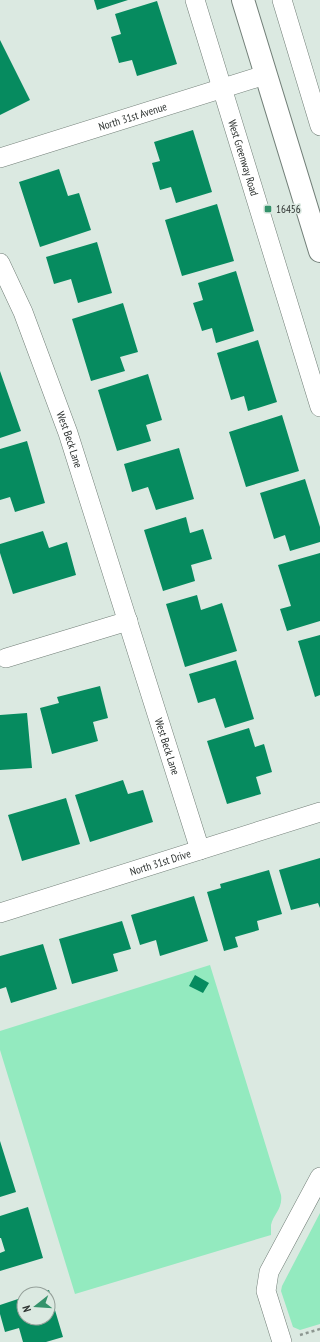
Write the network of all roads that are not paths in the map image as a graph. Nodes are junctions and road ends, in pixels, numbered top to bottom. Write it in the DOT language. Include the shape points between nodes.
graph roads {
  1 [pos="195,0"];
  2 [pos="243,0"];
  3 [pos="282,0"];
  4 [pos="265,75"];
  5 [pos="223,89"];
  6 [pos="320,126"];
  7 [pos="0,158"];
  8 [pos="320,252"];
  9 [pos="0,263"];
  10 [pos="320,407"];
  11 [pos="128,621"];
  12 [pos="6,658"];
  13 [pos="320,812"];
  14 [pos="200,850"];
  15 [pos="0,913"];
  16 [pos="320,1177"];
  17 [pos="282,1342"];
  1 -- 5 [label="street, West Greenway Road"];
  2 -- 4 [label="main road"];
  3 -- 6 [label="street"];
  4 -- 5 [label="street, North 31st Avenue"];
  4 -- 8 [label="main road"];
  5 -- 7 [label="street, North 31st Avenue"];
  5 -- 10 [label="street, West Greenway Road"];
  9 -- 11 [label="street, West Beck Lane" via="23,312 58,405"];
  11 -- 12 [label="street"];
  11 -- 14 [label="street, West Beck Lane"];
  13 -- 14 [label="street, North 31st Drive"];
  14 -- 15 [label="street, North 31st Drive"];
  16 -- 17 [label="street" via="269,1272 266,1291"];
}
